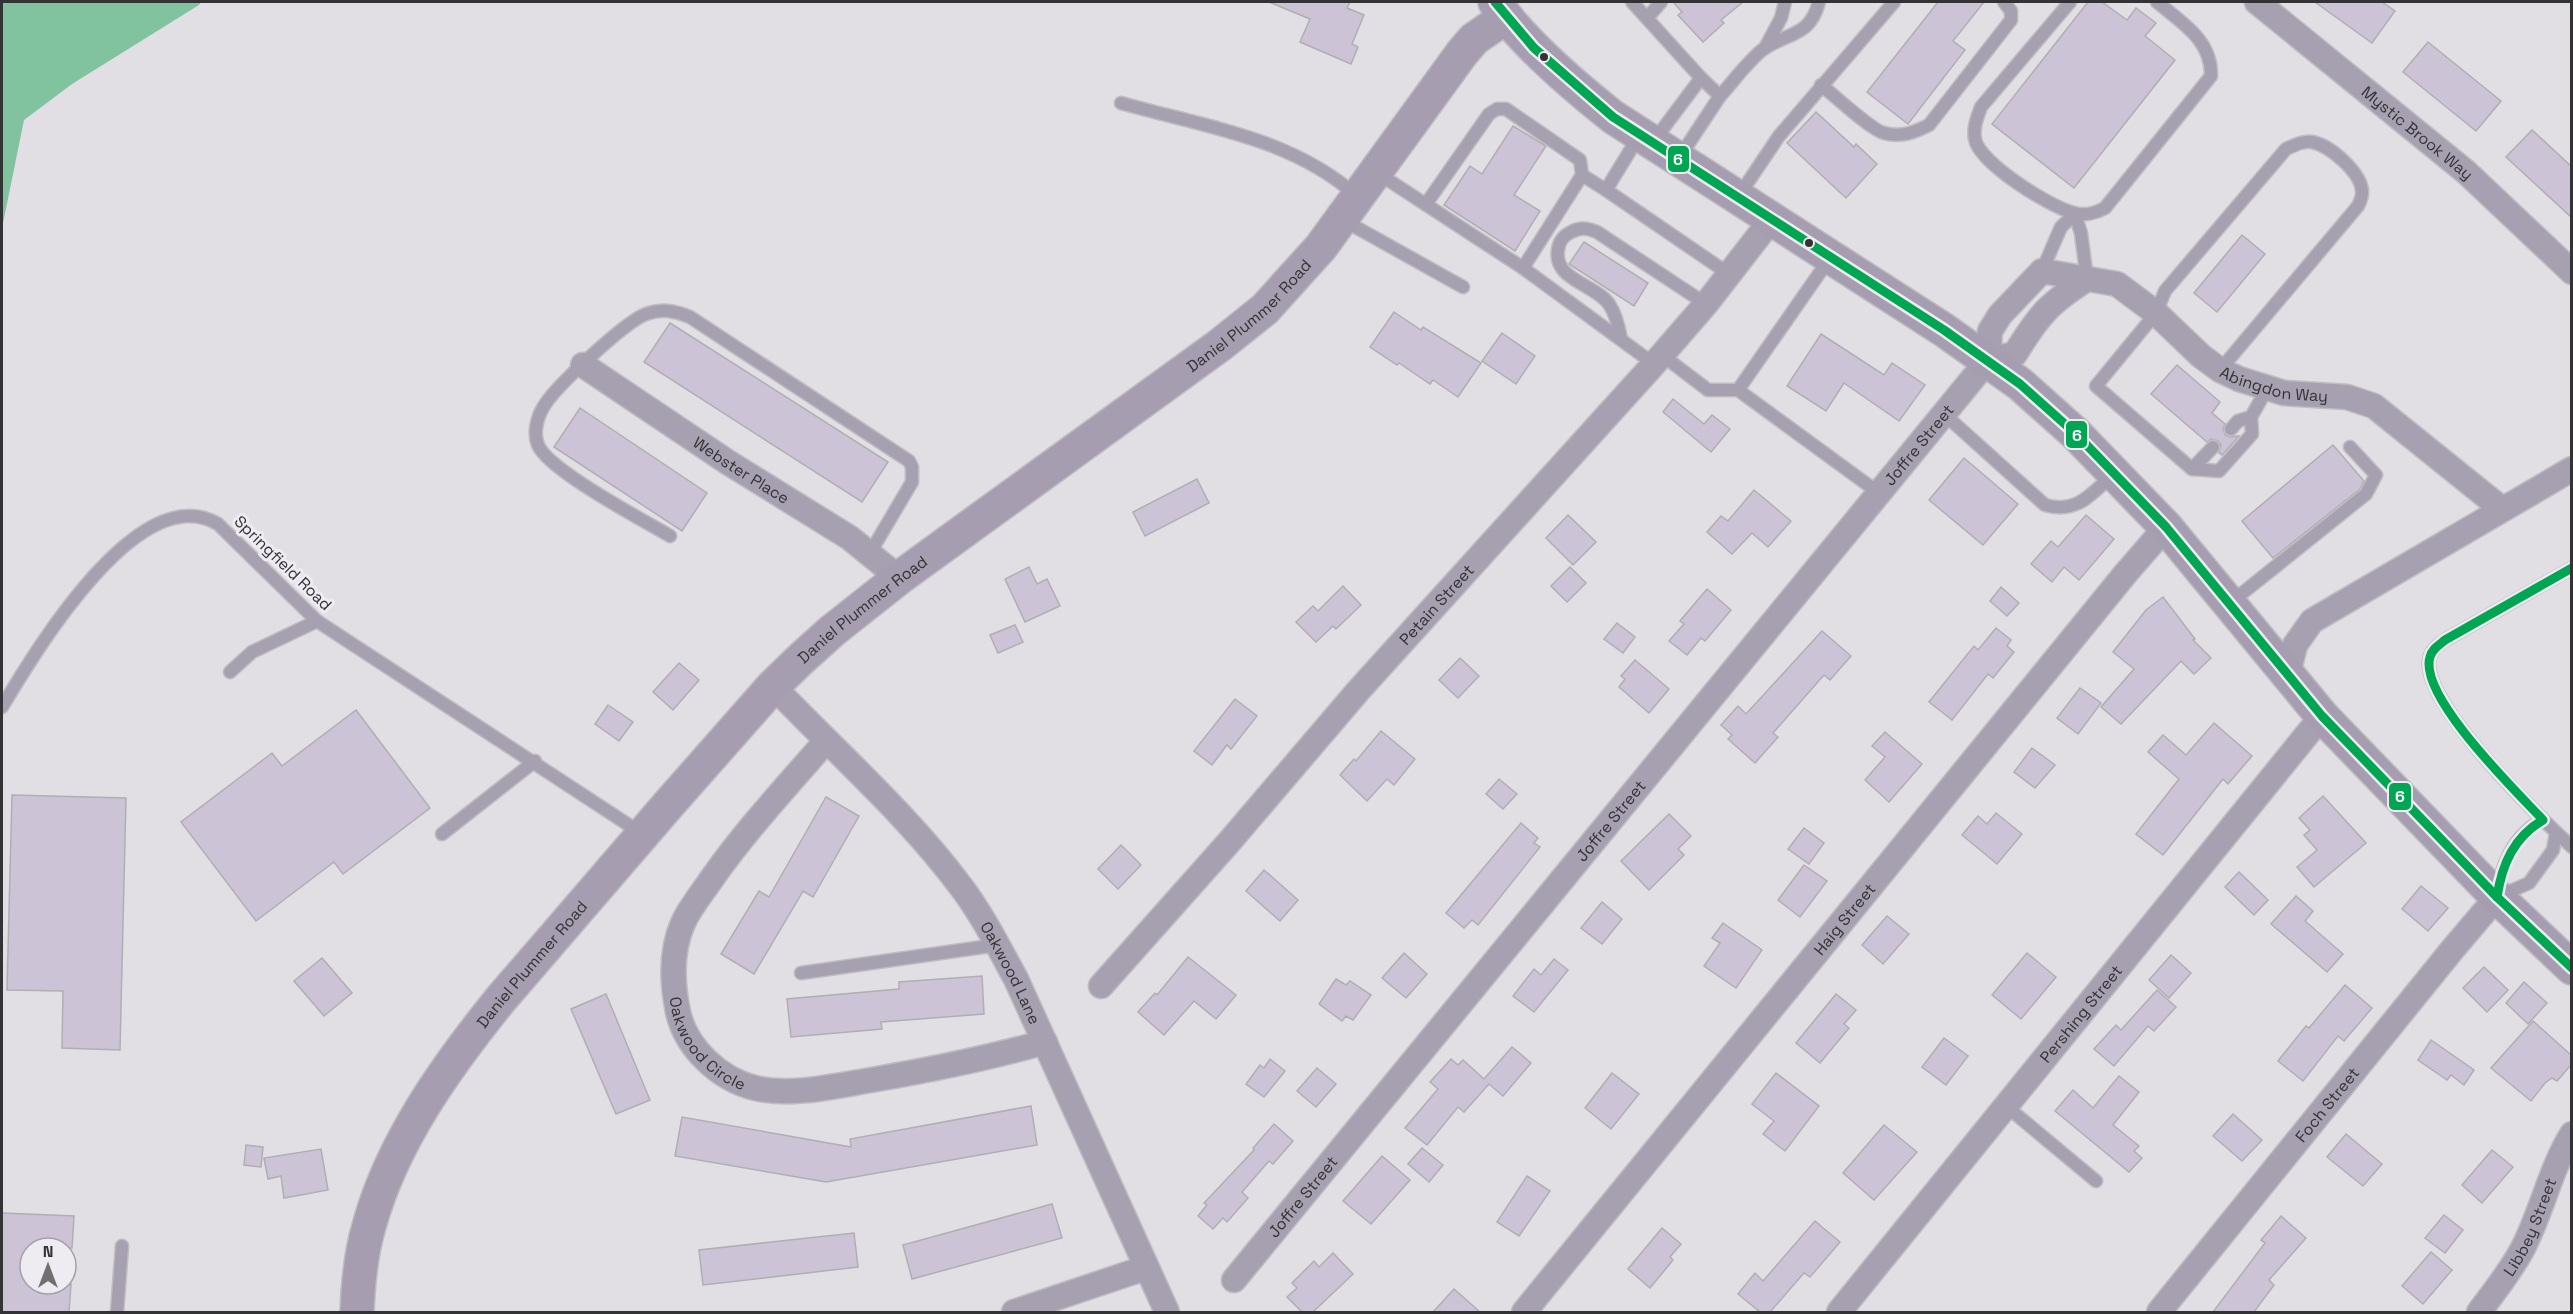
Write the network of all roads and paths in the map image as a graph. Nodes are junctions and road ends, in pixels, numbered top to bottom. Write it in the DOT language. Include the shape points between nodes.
graph roads {
  1 [pos="1632,2"];
  2 [pos="1661,2"];
  3 [pos="1785,2"];
  4 [pos="1819,2"];
  5 [pos="1894,2"];
  6 [pos="2004,2"];
  7 [pos="2070,2"];
  8 [pos="2157,2"];
  9 [pos="2257,2"];
  10 [pos="1500,9"];
  11 [pos="1647,18"];
  12 [pos="1765,48"];
  13 [pos="1701,78"];
  14 [pos="1821,85"];
  15 [pos="1720,96"];
  16 [pos="1121,103"];
  17 [pos="1657,145"];
  18 [pos="1582,175"];
  19 [pos="1606,190"];
  20 [pos="1358,196"];
  21 [pos="1737,198"];
  22 [pos="1426,204"];
  23 [pos="2075,214"];
  24 [pos="1771,220"];
  25 [pos="1831,257"];
  26 [pos="1523,268"];
  27 [pos="2042,271"];
  28 [pos="2571,272"];
  29 [pos="1729,274"];
  30 [pos="2086,279"];
  31 [pos="1463,287"];
  32 [pos="1706,304"];
  33 [pos="2156,313"];
  34 [pos="1621,339"];
  35 [pos="1658,360"];
  36 [pos="1988,360"];
  37 [pos="583,365"];
  38 [pos="2220,370"];
  39 [pos="2267,389"];
  40 [pos="1738,390"];
  41 [pos="1944,414"];
  42 [pos="2251,417"];
  43 [pos="2230,429"];
  44 [pos="2213,447"];
  45 [pos="2350,447"];
  46 [pos="2193,469"];
  47 [pos="2571,469"];
  48 [pos="2115,472"];
  49 [pos="1879,493"];
  50 [pos="2502,509"];
  51 [pos="2166,527"];
  52 [pos="670,536"];
  53 [pos="870,553"];
  54 [pos="2571,568"];
  55 [pos="899,578"];
  56 [pos="2229,604"];
  57 [pos="317,621"];
  58 [pos="230,672"];
  59 [pos="2288,675"];
  60 [pos="773,686"];
  61 [pos="2,707"];
  62 [pos="2322,716"];
  63 [pos="826,741"];
  64 [pos="535,761"];
  65 [pos="2543,820"];
  66 [pos="2556,833"];
  67 [pos="442,834"];
  68 [pos="642,834"];
  69 [pos="2571,847"];
  70 [pos="2497,897"];
  71 [pos="997,945"];
  72 [pos="2571,968"];
  73 [pos="801,973"];
  74 [pos="1101,986"];
  75 [pos="1045,1042"];
  76 [pos="2006,1106"];
  77 [pos="2571,1134"];
  78 [pos="2096,1181"];
  79 [pos="122,1246"];
  80 [pos="1145,1268"];
  81 [pos="1234,1280"];
  82 [pos="117,1312"];
  83 [pos="357,1312"];
  84 [pos="1014,1312"];
  85 [pos="1167,1312"];
  86 [pos="1524,1312"];
  87 [pos="1839,1312"];
  88 [pos="2159,1312"];
  89 [pos="2478,1312"];
  1 -- 11 [label="lane"];
  2 -- 11 [label="lane"];
  3 -- 12 [label="lane"];
  4 -- 12 [label="lane" via="1812,20 1802,31"];
  5 -- 14 [label="lane"];
  6 -- 14 [label="lane" via="2011,20 1929,125 1913,133 1882,133"];
  7 -- 23 [label="lane" via="1981,107 1975,122 1975,138 1982,154 2025,188 2049,204"];
  8 -- 23 [label="lane" via="2203,44 2210,59 2211,76 2105,208"];
  9 -- 28 [label="street, Mystic Brook Way" via="2466,172"];
  10 -- 17 [label="street" via="1579,90"];
  10 -- 20 [label="street, Daniel Plummer Road" via="1462,53"];
  11 -- 13 [label="lane"];
  12 -- 15 [label="lane"];
  13 -- 15 [label="lane"];
  13 -- 17 [label="lane"];
  14 -- 21 [label="lane" via="1779,136"];
  15 -- 17 [label="lane"];
  16 -- 20 [label="lane" via="1272,144 1307,160"];
  17 -- 19 [label="lane"];
  17 -- 21 [label="street"];
  18 -- 19 [label="lane"];
  18 -- 22 [label="lane" via="1580,160 1506,109 1497,109 1488,114"];
  18 -- 26 [label="lane"];
  19 -- 29 [label="lane"];
  20 -- 22 [label="lane"];
  20 -- 31 [label="lane"];
  20 -- 55 [label="street, Daniel Plummer Road" via="1308,262 1265,309"];
  21 -- 24 [label="street"];
  22 -- 26 [label="lane"];
  23 -- 27 [label="lane" via="2061,227"];
  23 -- 30 [label="lane"];
  24 -- 25 [label="street"];
  24 -- 29 [label="street, Petain Street"];
  25 -- 36 [label="street"];
  25 -- 40 [label="lane"];
  26 -- 34 [label="lane"];
  27 -- 30 [label="street, Abingdon Way"];
  27 -- 36 [label="street" via="1990,331"];
  29 -- 32 [label="street, Petain Street"];
  30 -- 33 [label="street, Abingdon Way" via="2117,284"];
  30 -- 36 [label="street" via="2043,311 2015,354"];
  32 -- 34 [label="lane" via="1597,232 1582,227 1560,240 1558,261 1568,275 1610,305"];
  32 -- 35 [label="street, Petain Street"];
  33 -- 38 [label="street, Abingdon Way"];
  33 -- 38 [label="lane" via="2165,291 2286,149 2298,143 2321,144 2343,161 2358,176 2362,193 2358,206"];
  33 -- 46 [label="lane" via="2096,386"];
  34 -- 35 [label="lane"];
  35 -- 40 [label="lane" via="1708,390"];
  35 -- 74 [label="street, Petain Street" via="1359,691"];
  36 -- 41 [label="street, Joffre Street"];
  36 -- 48 [label="street"];
  37 -- 52 [label="lane" via="544,405 538,419 538,444 543,455"];
  37 -- 53 [label="street, Webster Place"];
  37 -- 53 [label="lane" via="624,326 661,310 690,317 720,336 909,461 912,482"];
  38 -- 39 [label="street, Abingdon Way"];
  39 -- 42 [label="lane"];
  39 -- 50 [label="street, Abingdon Way" via="2347,398 2374,406"];
  40 -- 49 [label="lane"];
  41 -- 48 [label="lane" via="2045,505 2059,509 2075,506"];
  41 -- 49 [label="street, Joffre Street"];
  42 -- 43 [label="lane"];
  42 -- 46 [label="lane" via="2252,434 2219,471"];
  44 -- 46 [label="lane"];
  45 -- 56 [label="lane" via="2376,475 2366,494"];
  47 -- 50 [label="street"];
  48 -- 51 [label="street"];
  49 -- 81 [label="street, Joffre Street"];
  50 -- 59 [label="street" via="2312,621 2295,645"];
  51 -- 56 [label="street"];
  51 -- 86 [label="street, Haig Street"];
  53 -- 55 [label="street, Webster Place"];
  54 -- 65 [label="lane" via="2445,640 2431,653 2429,662 2442,704"];
  55 -- 60 [label="street, Daniel Plummer Road" via="832,631"];
  56 -- 59 [label="street"];
  57 -- 58 [label="lane" via="252,652"];
  57 -- 61 [label="lane, Springfield Road" via="218,524 200,515 178,516 128,543 100,568 42,644"];
  57 -- 64 [label="lane, Springfield Road"];
  59 -- 62 [label="street"];
  60 -- 63 [label="street, Oakwood Lane"];
  60 -- 68 [label="street, Daniel Plummer Road"];
  62 -- 70 [label="street"];
  62 -- 76 [label="street, Pershing Street"];
  63 -- 71 [label="street, Oakwood Lane" via="929,847 962,889"];
  63 -- 75 [label="street, Oakwood Circle" via="727,857 683,922 676,947 674,988 680,1020 691,1043 708,1062 730,1077 754,1088 778,1090 849,1084 982,1060"];
  64 -- 67 [label="lane"];
  64 -- 68 [label="lane, Springfield Road"];
  65 -- 66 [label="lane"];
  65 -- 70 [label="lane" via="2528,829 2506,859"];
  66 -- 69 [label="lane"];
  66 -- 70 [label="lane" via="2553,850 2529,883"];
  68 -- 83 [label="street, Daniel Plummer Road" via="470,1037 423,1107 386,1177 369,1226"];
  70 -- 72 [label="street"];
  70 -- 88 [label="street, Foch Street"];
  71 -- 73 [label="lane"];
  71 -- 75 [label="street, Oakwood Lane"];
  75 -- 80 [label="street, Oakwood Lane"];
  76 -- 78 [label="lane"];
  76 -- 87 [label="street, Pershing Street"];
  77 -- 89 [label="street, Libbey Street" via="2548,1179 2523,1246"];
  79 -- 82 [label="lane"];
  80 -- 84 [label="street"];
  80 -- 85 [label="street, Oakwood Lane"];
}
